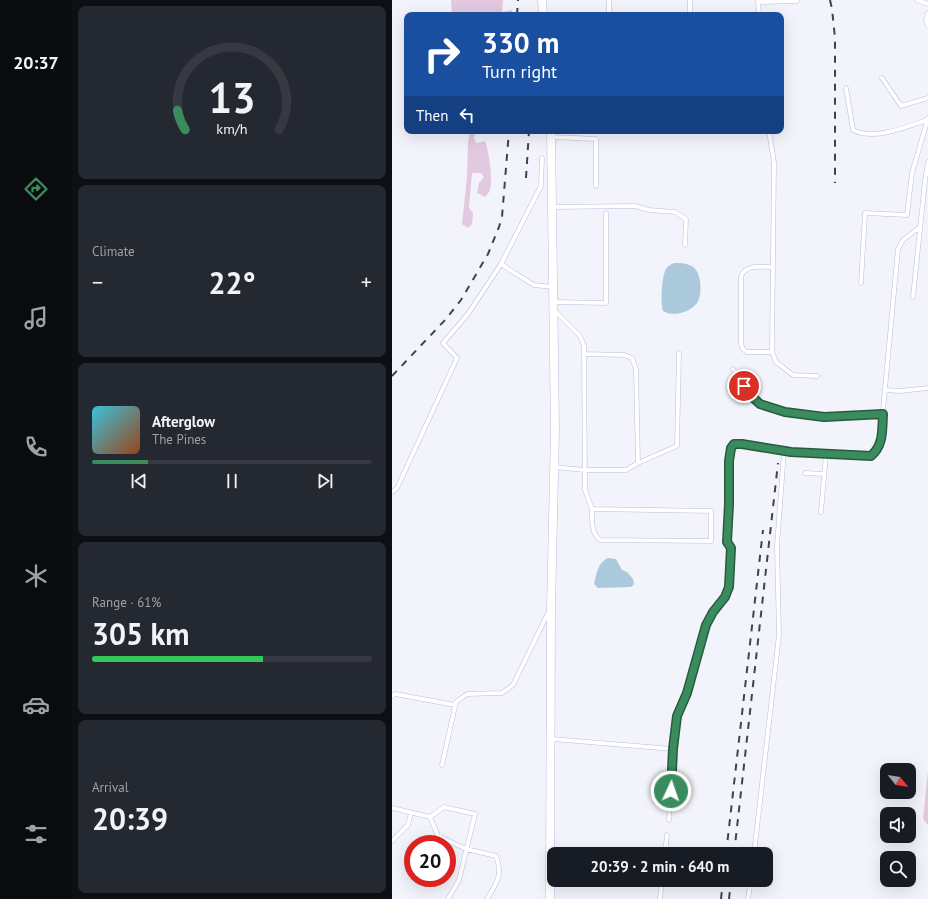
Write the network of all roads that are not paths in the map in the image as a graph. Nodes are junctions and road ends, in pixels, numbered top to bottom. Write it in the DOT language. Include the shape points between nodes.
graph roads {
  1 [pos="542,0"];
  2 [pos="609,0"];
  3 [pos="690,0"];
  4 [pos="797,0"];
  5 [pos="917,0"];
  6 [pos="758,1"];
  7 [pos="928,4"];
  8 [pos="543,12"];
  9 [pos="609,12"];
  10 [pos="690,12"];
  11 [pos="759,12"];
  12 [pos="928,12"];
  13 [pos="928,25"];
  14 [pos="882,78"];
  15 [pos="846,88"];
  16 [pos="928,98"];
  17 [pos="927,119"];
  18 [pos="552,134"];
  19 [pos="769,134"];
  20 [pos="542,158"];
  21 [pos="928,162"];
  22 [pos="927,174"];
  23 [pos="596,186"];
  24 [pos="552,207"];
  25 [pos="606,213"];
  26 [pos="920,227"];
  27 [pos="685,245"];
  28 [pos="501,264"];
  29 [pos="772,267"];
  30 [pos="861,283"];
  31 [pos="553,287"];
  32 [pos="913,297"];
  33 [pos="553,306"];
  34 [pos="772,352"];
  35 [pos="679,353"];
  36 [pos="584,354"];
  37 [pos="733,369"];
  38 [pos="817,376"];
  39 [pos="928,388"];
  40 [pos="884,390"];
  41 [pos="883,414"];
  42 [pos="784,451"];
  43 [pos="826,454"];
  44 [pos="638,464"];
  45 [pos="554,467"];
  46 [pos="585,470"];
  47 [pos="805,473"];
  48 [pos="824,474"];
  49 [pos="392,492"];
  50 [pos="592,509"];
  51 [pos="821,512"];
  52 [pos="552,607"];
  53 [pos="392,696"];
  54 [pos="455,705"];
  55 [pos="552,740"];
  56 [pos="673,749"];
  57 [pos="442,765"];
  58 [pos="392,808"];
  59 [pos="411,813"];
  60 [pos="430,817"];
  61 [pos="669,820"];
  62 [pos="667,835"];
  63 [pos="392,841"];
  64 [pos="666,847"];
  65 [pos="755,847"];
  66 [pos="466,849"];
  67 [pos="661,887"];
  68 [pos="750,887"];
  69 [pos="448,899"];
  70 [pos="488,899"];
  71 [pos="550,899"];
  72 [pos="660,899"];
  73 [pos="748,899"];
  1 -- 8 [label="street"];
  2 -- 9 [label="lane"];
  3 -- 10 [label="lane"];
  4 -- 6 [label="lane"];
  5 -- 7 [label="lane"];
  6 -- 11 [label="lane"];
  12 -- 13 [label="lane"];
  14 -- 16 [label="lane" via="901,106"];
  15 -- 17 [label="lane" via="853,130 860,134 899,129"];
  17 -- 30 [label="lane" via="912,173 907,215 865,213"];
  18 -- 23 [label="lane" via="596,139"];
  18 -- 24 [label="street"];
  19 -- 29 [label="lane" via="774,163"];
  20 -- 28 [label="lane" via="541,186"];
  21 -- 22 [label="lane"];
  22 -- 26 [label="lane"];
  24 -- 27 [label="lane" via="635,206 675,212 686,219"];
  24 -- 31 [label="street"];
  25 -- 33 [label="lane" via="606,302"];
  26 -- 32 [label="lane"];
  26 -- 40 [label="lane" via="902,240 898,249"];
  28 -- 31 [label="lane" via="534,285"];
  28 -- 49 [label="lane" via="468,314 443,343 457,358 397,488"];
  29 -- 34 [label="lane"];
  29 -- 34 [label="lane" via="747,269 742,272 741,277 743,349 747,352"];
  31 -- 33 [label="street"];
  33 -- 36 [label="lane" via="580,336"];
  33 -- 45 [label="street"];
  34 -- 38 [label="lane" via="776,362 793,375"];
  35 -- 44 [label="lane" via="677,446"];
  36 -- 44 [label="lane" via="624,355 632,358 636,369"];
  36 -- 46 [label="lane"];
  37 -- 41 [label="lane" via="748,393 760,404 785,412 824,417"];
  39 -- 40 [label="lane"];
  40 -- 41 [label="lane"];
  41 -- 43 [label="lane" via="880,446 871,456"];
  42 -- 43 [label="lane"];
  42 -- 56 [label="lane" via="742,444 734,444 731,448 727,542 731,548 729,587 706,625 687,693 677,716"];
  42 -- 65 [label="lane" via="777,546 780,635"];
  43 -- 48 [label="lane"];
  44 -- 46 [label="lane" via="626,470"];
  45 -- 46 [label="lane"];
  45 -- 52 [label="street"];
  46 -- 50 [label="lane" via="585,490"];
  47 -- 48 [label="lane"];
  48 -- 51 [label="lane"];
  50 -- 50 [label="lane" via="711,511 711,541 600,540 593,531"];
  52 -- 54 [label="lane" via="514,685 502,693 467,694"];
  52 -- 55 [label="street"];
  53 -- 54 [label="lane" via="395,694"];
  54 -- 57 [label="lane"];
  55 -- 56 [label="lane"];
  55 -- 71 [label="street"];
  56 -- 61 [label="lane"];
  58 -- 59 [label="lane"];
  59 -- 60 [label="lane"];
  59 -- 63 [label="lane" via="408,825"];
  60 -- 66 [label="lane" via="438,836"];
  60 -- 66 [label="lane" via="444,807 474,814"];
  62 -- 64 [label="lane"];
  66 -- 69 [label="lane" via="459,880"];
  66 -- 70 [label="lane" via="496,856 499,865 498,879"];
  67 -- 72 [label="lane"];
  68 -- 73 [label="lane"];
}
